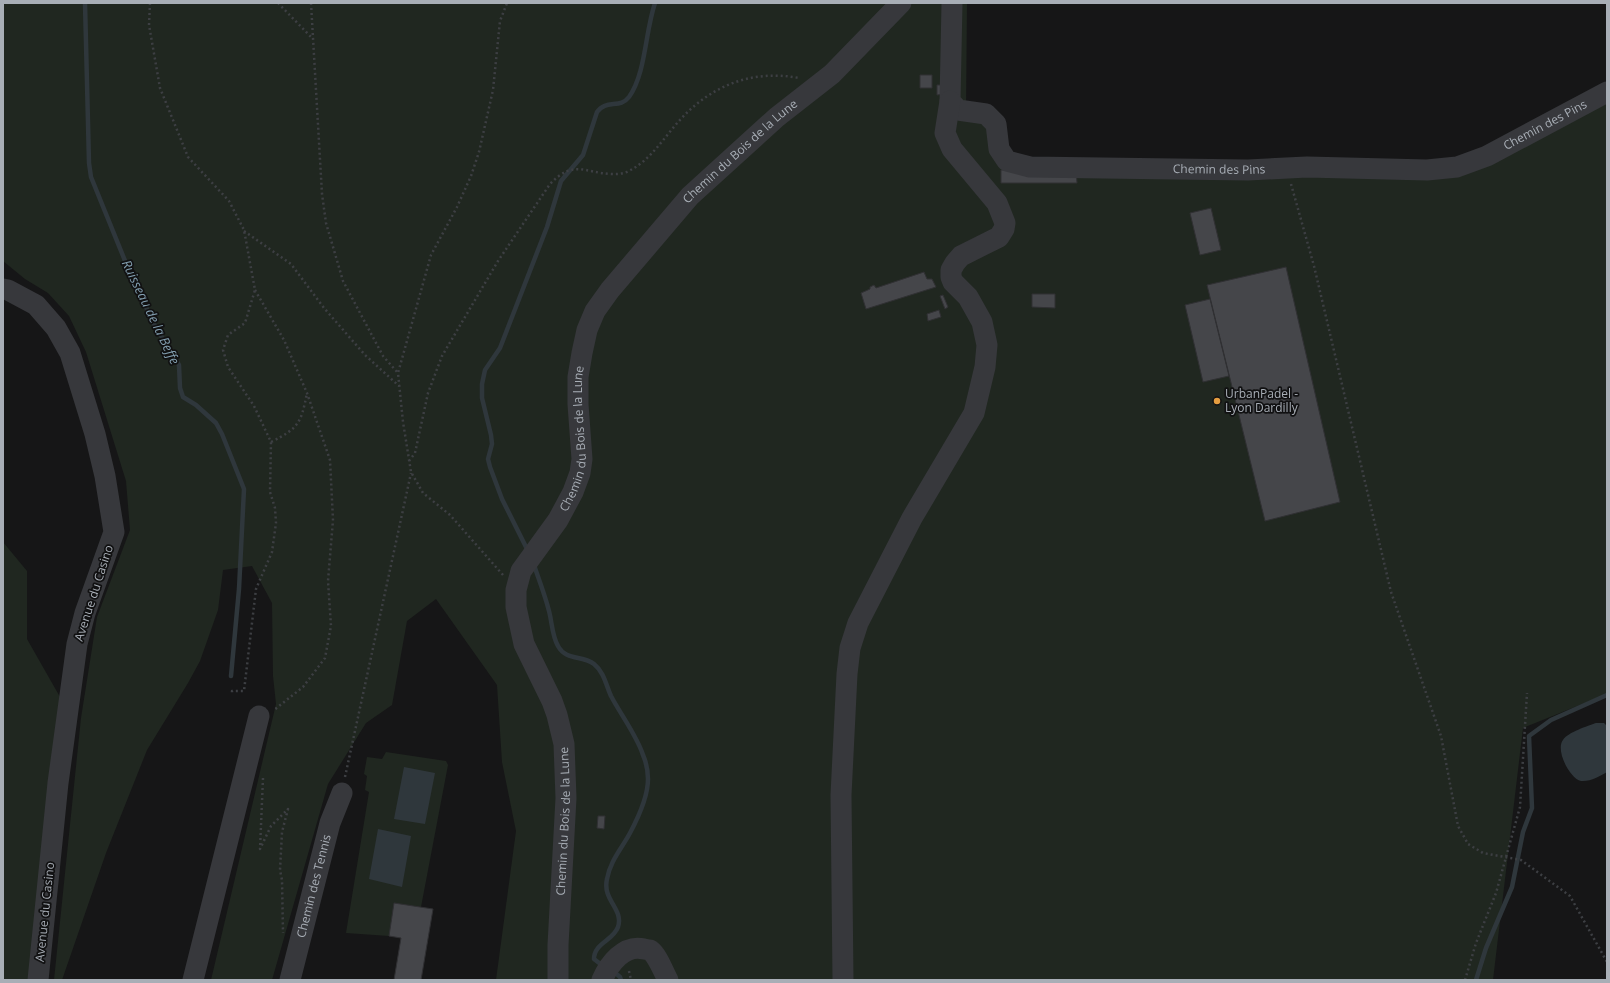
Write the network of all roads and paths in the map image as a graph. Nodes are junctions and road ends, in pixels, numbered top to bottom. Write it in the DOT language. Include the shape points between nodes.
graph roads {
  1 [pos="150,3"];
  2 [pos="278,3"];
  3 [pos="311,3"];
  4 [pos="507,3"];
  5 [pos="901,3"];
  6 [pos="952,3"];
  7 [pos="313,40"];
  8 [pos="818,86"];
  9 [pos="1607,92"];
  10 [pos="950,101"];
  11 [pos="1287,168"];
  12 [pos="244,230"];
  13 [pos="3,289"];
  14 [pos="254,290"];
  15 [pos="398,373"];
  16 [pos="399,386"];
  17 [pos="307,393"];
  18 [pos="271,442"];
  19 [pos="409,462"];
  20 [pos="411,472"];
  21 [pos="518,581"];
  22 [pos="1527,693"];
  23 [pos="232,694"];
  24 [pos="259,718"];
  25 [pos="263,774"];
  26 [pos="342,793"];
  27 [pos="1506,856"];
  28 [pos="284,941"];
  29 [pos="1607,962"];
  30 [pos="606,972"];
  31 [pos="38,980"];
  32 [pos="193,980"];
  33 [pos="290,980"];
  34 [pos="558,980"];
  35 [pos="668,980"];
  36 [pos="843,980"];
  37 [pos="1465,980"];
  1 -- 12 [label="path" via="149,25 160,88 188,157 229,201"];
  2 -- 7 [label="path"];
  3 -- 7 [label="path"];
  4 -- 15 [label="path" via="500,21 493,90 479,152 458,207 431,255"];
  5 -- 8 [label="street, Chemin du Bois de la Lune" via="868,39"];
  6 -- 10 [label="street"];
  7 -- 15 [label="path" via="326,223 343,281 382,356"];
  8 -- 19 [label="path" via="803,78 777,75 730,84 712,92 692,109 640,165 623,173 608,174 577,168 558,176 498,261 442,356 428,393 415,453"];
  8 -- 21 [label="street, Chemin du Bois de la Lune" via="777,118 690,196 595,311 587,330 578,377 582,459 580,473 558,520"];
  9 -- 11 [label="street, Chemin des Pins" via="1487,156 1457,167 1426,170"];
  10 -- 11 [label="street, Chemin des Pins" via="958,110 986,114 996,124 999,149 1007,160 1030,167 1248,170"];
  10 -- 36 [label="street" via="945,133 952,149 997,203 1005,223 999,237 961,256 952,270 953,282 968,297 982,322 987,345 974,413 912,518 858,623 850,648 841,795"];
  11 -- 27 [label="path" via="1314,266 1391,592 1441,736 1458,826 1468,844 1483,853"];
  12 -- 14 [label="path"];
  12 -- 16 [label="path" via="291,264 324,308 365,355"];
  13 -- 31 [label="street, Avenue du Casino" via="36,305 56,328 70,353 106,476 114,532 85,613 77,644 58,783"];
  14 -- 17 [label="path" via="284,340"];
  14 -- 18 [label="path" via="245,323 228,335 223,350 228,368 254,406"];
  15 -- 16 [label="path"];
  16 -- 19 [label="path"];
  17 -- 18 [label="path" via="302,416 295,428"];
  17 -- 24 [label="path" via="330,460 333,520 328,580 331,626 325,658 303,687 283,705"];
  18 -- 23 [label="path" via="270,492 276,523 272,552 256,589 244,691 232,691"];
  19 -- 20 [label="path"];
  20 -- 21 [label="path" via="423,493"];
  20 -- 26 [label="path"];
  21 -- 34 [label="street, Chemin du Bois de la Lune" via="516,607 524,644 552,701 564,744 566,798"];
  22 -- 27 [label="path" via="1520,807"];
  24 -- 32 [label="street"];
  25 -- 28 [label="path" via="260,849 271,826 288,809 282,832 280,870"];
  26 -- 33 [label="street, Chemin des Tennis" via="330,823"];
  27 -- 29 [label="path" via="1521,860 1570,896"];
  27 -- 37 [label="path" via="1496,893 1476,943"];
  30 -- 35 [label="street" via="625,951 637,947 650,950"];
}
